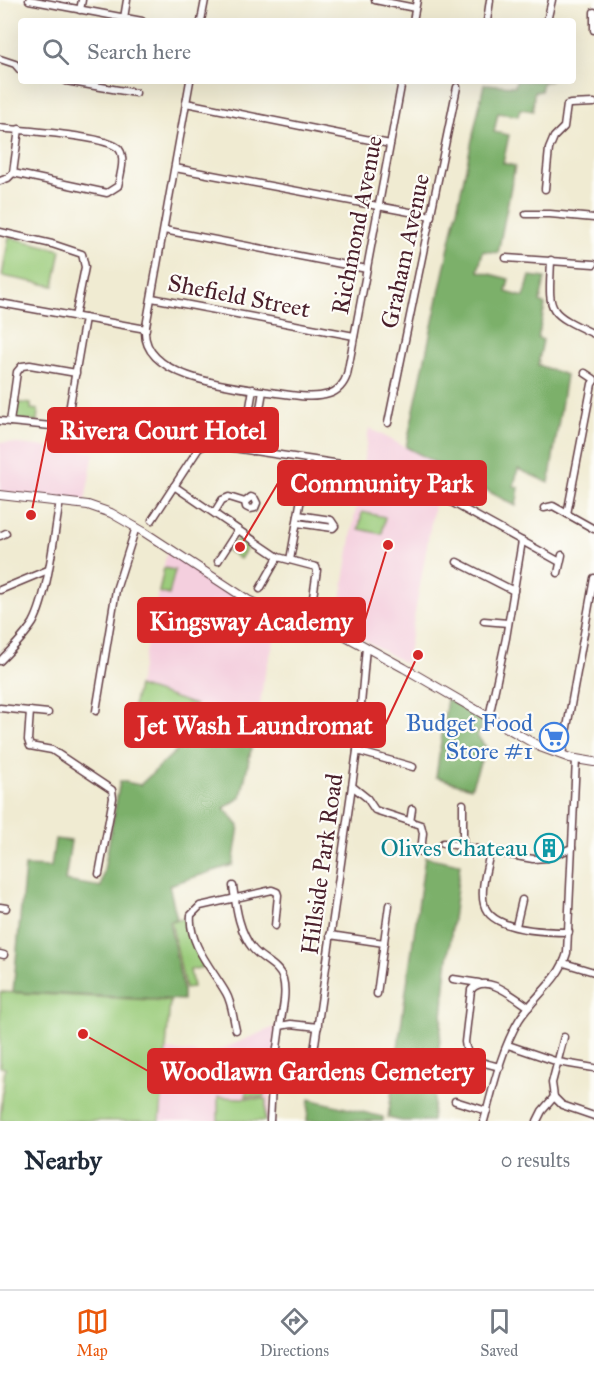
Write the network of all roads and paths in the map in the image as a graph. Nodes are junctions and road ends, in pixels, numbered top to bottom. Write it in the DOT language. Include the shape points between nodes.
graph roads {
  1 [pos="29,0"];
  2 [pos="82,0"];
  3 [pos="127,0"];
  4 [pos="205,0"];
  5 [pos="375,0"];
  6 [pos="417,0"];
  7 [pos="490,0"];
  8 [pos="552,0"];
  9 [pos="415,8"];
  10 [pos="80,10"];
  11 [pos="584,10"];
  12 [pos="594,12"];
  13 [pos="124,18"];
  14 [pos="202,18"];
  15 [pos="413,18"];
  16 [pos="487,18"];
  17 [pos="548,18"];
  18 [pos="594,30"];
  19 [pos="0,59"];
  20 [pos="18,67"];
  21 [pos="84,84"];
  22 [pos="189,84"];
  23 [pos="401,84"];
  24 [pos="457,87"];
  25 [pos="136,93"];
  26 [pos="594,103"];
  27 [pos="186,104"];
  28 [pos="0,128"];
  29 [pos="19,129"];
  30 [pos="390,144"];
  31 [pos="175,168"];
  32 [pos="13,173"];
  33 [pos="0,181"];
  34 [pos="545,189"];
  35 [pos="379,206"];
  36 [pos="526,214"];
  37 [pos="431,216"];
  38 [pos="594,218"];
  39 [pos="164,230"];
  40 [pos="0,232"];
  41 [pos="506,258"];
  42 [pos="551,260"];
  43 [pos="594,264"];
  44 [pos="367,269"];
  45 [pos="152,298"];
  46 [pos="0,303"];
  47 [pos="75,317"];
  48 [pos="86,318"];
  49 [pos="146,329"];
  50 [pos="594,334"];
  51 [pos="354,336"];
  52 [pos="76,373"];
  53 [pos="585,373"];
  54 [pos="594,380"];
  55 [pos="253,389"];
  56 [pos="263,391"];
  57 [pos="0,421"];
  58 [pos="10,422"];
  59 [pos="388,423"];
  60 [pos="66,428"];
  61 [pos="92,430"];
  62 [pos="243,449"];
  63 [pos="253,451"];
  64 [pos="308,459"];
  65 [pos="306,468"];
  66 [pos="174,486"];
  67 [pos="0,495"];
  68 [pos="444,498"];
  69 [pos="60,501"];
  70 [pos="245,502"];
  71 [pos="544,508"];
  72 [pos="214,513"];
  73 [pos="567,514"];
  74 [pos="298,515"];
  75 [pos="152,519"];
  76 [pos="297,523"];
  77 [pos="136,527"];
  78 [pos="594,529"];
  79 [pos="238,530"];
  80 [pos="522,541"];
  81 [pos="279,557"];
  82 [pos="290,560"];
  83 [pos="218,561"];
  84 [pos="457,562"];
  85 [pos="48,570"];
  86 [pos="558,573"];
  87 [pos="594,578"];
  88 [pos="260,589"];
  89 [pos="0,590"];
  90 [pos="513,591"];
  91 [pos="312,604"];
  92 [pos="484,621"];
  93 [pos="508,623"];
  94 [pos="366,647"];
  95 [pos="0,662"];
  96 [pos="0,708"];
  97 [pos="30,711"];
  98 [pos="96,711"];
  99 [pos="48,713"];
  100 [pos="489,717"];
  101 [pos="357,751"];
  102 [pos="562,756"];
  103 [pos="576,759"];
  104 [pos="594,762"];
  105 [pos="413,767"];
  106 [pos="352,786"];
  107 [pos="463,804"];
  108 [pos="412,809"];
  109 [pos="410,822"];
  110 [pos="443,843"];
  111 [pos="463,846"];
  112 [pos="572,848"];
  113 [pos="421,852"];
  114 [pos="490,852"];
  115 [pos="99,874"];
  116 [pos="233,886"];
  117 [pos="235,898"];
  118 [pos="522,900"];
  119 [pos="389,905"];
  120 [pos="275,926"];
  121 [pos="516,926"];
  122 [pos="569,932"];
  123 [pos="330,935"];
  124 [pos="384,943"];
  125 [pos="564,963"];
  126 [pos="594,972"];
  127 [pos="453,979"];
  128 [pos="481,984"];
  129 [pos="377,994"];
  130 [pos="529,1007"];
  131 [pos="280,1026"];
  132 [pos="318,1028"];
  133 [pos="236,1030"];
  134 [pos="564,1037"];
  135 [pos="508,1045"];
  136 [pos="558,1062"];
  137 [pos="500,1067"];
  138 [pos="594,1068"];
  139 [pos="310,1077"];
  140 [pos="364,1083"];
  141 [pos="309,1086"];
  142 [pos="554,1097"];
  143 [pos="455,1101"];
  144 [pos="486,1111"];
  145 [pos="594,1116"];
  146 [pos="270,1121"];
  147 [pos="484,1121"];
  148 [pos="537,1121"];
  1 -- 10 [label="street"];
  2 -- 10 [label="street"];
  3 -- 13 [label="street"];
  4 -- 14 [label="street"];
  5 -- 9 [label="street"];
  6 -- 9 [label="street"];
  7 -- 16 [label="street"];
  8 -- 17 [label="street"];
  9 -- 15 [label="street"];
  10 -- 13 [label="street"];
  11 -- 12 [label="street"];
  12 -- 18 [label="street"];
  19 -- 20 [label="street"];
  21 -- 25 [label="street"];
  22 -- 27 [label="street"];
  23 -- 30 [label="street, Richmond Avenue"];
  24 -- 37 [label="street, Graham Avenue"];
  26 -- 34 [label="street" via="567,105 564,127 549,149"];
  27 -- 30 [label="street"];
  27 -- 31 [label="street"];
  28 -- 29 [label="street"];
  29 -- 32 [label="street"];
  29 -- 32 [label="street" via="105,141 118,148 122,162 117,187 106,193"];
  30 -- 35 [label="street, Richmond Avenue"];
  31 -- 35 [label="street"];
  31 -- 39 [label="street"];
  32 -- 33 [label="street"];
  35 -- 37 [label="street"];
  35 -- 44 [label="street, Richmond Avenue"];
  36 -- 38 [label="street"];
  37 -- 59 [label="street, Graham Avenue"];
  39 -- 44 [label="street"];
  39 -- 45 [label="street"];
  40 -- 47 [label="street" via="82,254 85,267"];
  41 -- 42 [label="street"];
  42 -- 43 [label="street"];
  42 -- 50 [label="street" via="552,308 570,323"];
  44 -- 51 [label="street, Richmond Avenue"];
  45 -- 49 [label="street"];
  45 -- 51 [label="street, Shefield Street"];
  46 -- 47 [label="street"];
  47 -- 48 [label="street"];
  48 -- 49 [label="street"];
  48 -- 52 [label="street"];
  49 -- 55 [label="street" via="152,352 173,368 201,381"];
  51 -- 56 [label="street, Richmond Avenue" via="347,375 340,388 308,397"];
  52 -- 58 [label="street" via="22,366 17,372"];
  52 -- 60 [label="street"];
  53 -- 54 [label="street"];
  54 -- 73 [label="street"];
  55 -- 56 [label="street"];
  55 -- 62 [label="street"];
  56 -- 63 [label="street"];
  57 -- 58 [label="street"];
  58 -- 60 [label="street"];
  60 -- 61 [label="street"];
  62 -- 63 [label="street"];
  62 -- 66 [label="street" via="203,445"];
  63 -- 64 [label="street"];
  64 -- 65 [label="street"];
  64 -- 65 [label="street" via="342,464 345,469 341,473"];
  65 -- 74 [label="street"];
  66 -- 72 [label="street"];
  66 -- 75 [label="street"];
  67 -- 69 [label="main road"];
  68 -- 80 [label="street"];
  69 -- 77 [label="main road" via="111,513"];
  69 -- 85 [label="street"];
  70 -- 72 [label="street" via="225,498"];
  71 -- 73 [label="street" via="553,506"];
  72 -- 79 [label="street"];
  73 -- 78 [label="street"];
  74 -- 76 [label="street"];
  74 -- 76 [label="street" via="331,520 335,526 327,529"];
  76 -- 82 [label="street"];
  77 -- 94 [label="main road" via="248,600 280,615 331,628"];
  77 -- 98 [label="street" via="116,590"];
  79 -- 81 [label="street"];
  79 -- 83 [label="street"];
  80 -- 86 [label="street" via="561,559"];
  80 -- 90 [label="street"];
  81 -- 82 [label="street"];
  81 -- 88 [label="street"];
  82 -- 91 [label="street" via="317,569"];
  84 -- 90 [label="street"];
  85 -- 89 [label="street"];
  85 -- 95 [label="street" via="33,622"];
  87 -- 102 [label="street"];
  90 -- 93 [label="street"];
  92 -- 93 [label="street"];
  93 -- 100 [label="street"];
  94 -- 100 [label="main road"];
  94 -- 101 [label="street, Hillside Park Road"];
  96 -- 97 [label="street"];
  97 -- 99 [label="street"];
  97 -- 115 [label="street" via="30,747 52,750 112,790"];
  100 -- 102 [label="main road"];
  101 -- 105 [label="street"];
  101 -- 106 [label="street, Hillside Park Road"];
  102 -- 103 [label="main road"];
  103 -- 104 [label="main road"];
  103 -- 112 [label="street"];
  106 -- 109 [label="street" via="375,810"];
  106 -- 123 [label="street, Hillside Park Road"];
  107 -- 111 [label="street"];
  108 -- 109 [label="street"];
  109 -- 113 [label="street" via="423,829"];
  110 -- 111 [label="street"];
  111 -- 114 [label="street"];
  112 -- 114 [label="street" via="542,859"];
  112 -- 122 [label="street"];
  114 -- 121 [label="street" via="484,906 494,918"];
  116 -- 117 [label="street"];
  117 -- 120 [label="street" via="275,891 279,897"];
  117 -- 131 [label="street" via="248,942 282,979"];
  117 -- 133 [label="street" via="200,906 191,921 205,964 228,996"];
  118 -- 121 [label="street"];
  119 -- 124 [label="street"];
  121 -- 122 [label="street"];
  122 -- 125 [label="street"];
  123 -- 124 [label="street"];
  123 -- 132 [label="street, Hillside Park Road"];
  124 -- 129 [label="street"];
  125 -- 126 [label="street"];
  125 -- 130 [label="street"];
  127 -- 128 [label="street"];
  128 -- 130 [label="street" via="505,991"];
  128 -- 137 [label="street" via="470,993 465,1047 476,1060"];
  130 -- 135 [label="street"];
  131 -- 132 [label="street"];
  131 -- 146 [label="street"];
  132 -- 139 [label="street, Hillside Park Road"];
  134 -- 136 [label="street"];
  135 -- 136 [label="street"];
  135 -- 137 [label="street"];
  136 -- 138 [label="street"];
  136 -- 142 [label="street" via="552,1087"];
  137 -- 144 [label="street"];
  139 -- 140 [label="street"];
  139 -- 141 [label="street, Hillside Park Road"];
  142 -- 145 [label="street" via="562,1105"];
  142 -- 148 [label="street"];
  143 -- 144 [label="street"];
  144 -- 147 [label="street"];
}
